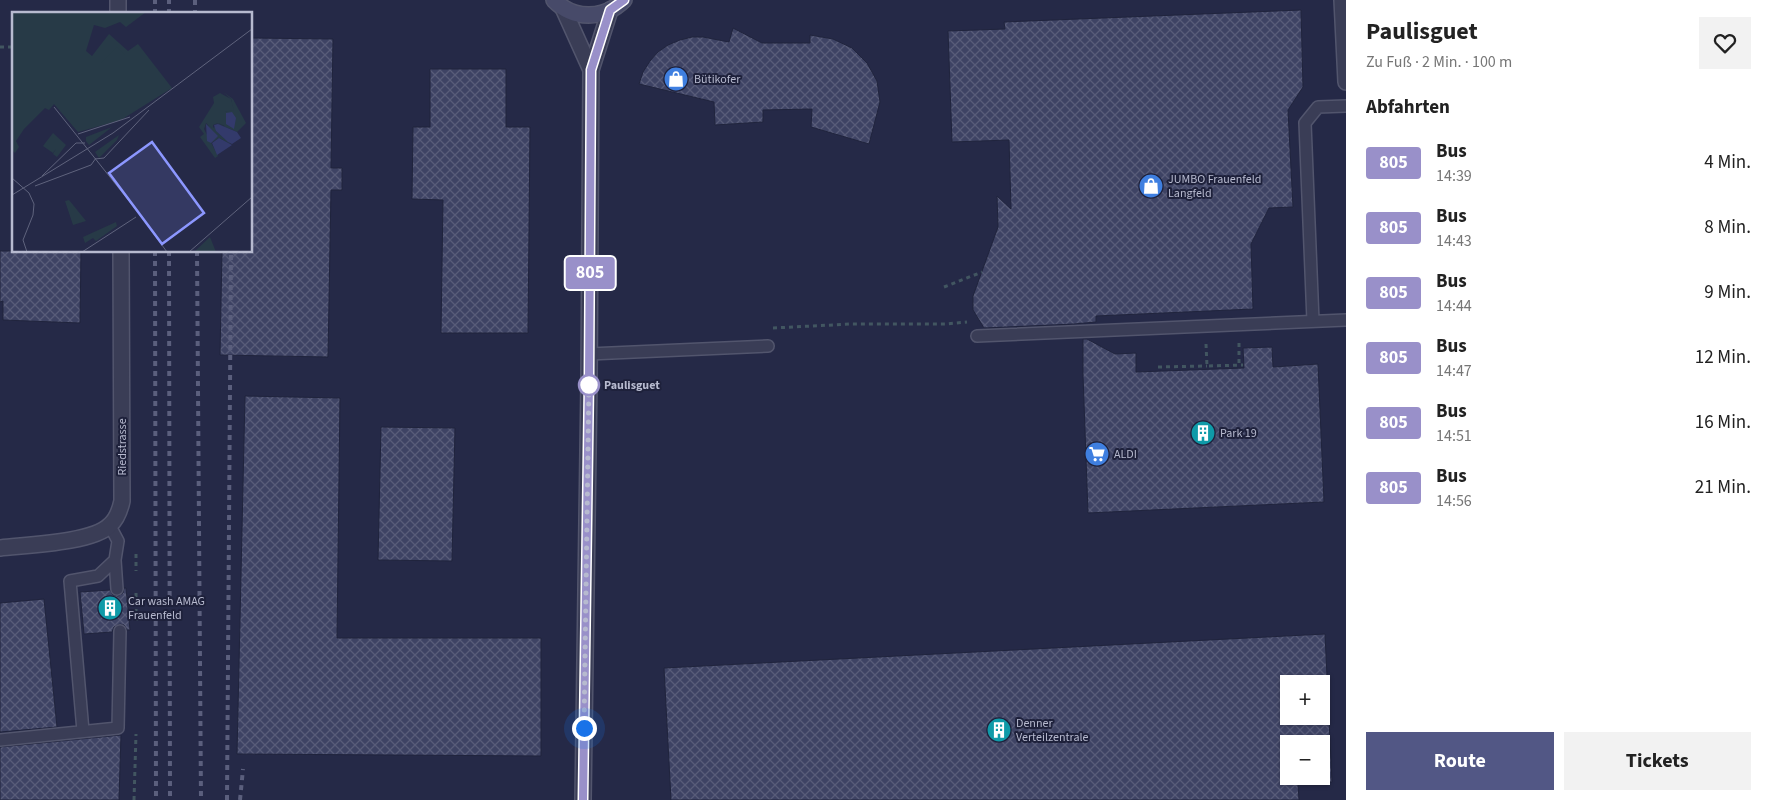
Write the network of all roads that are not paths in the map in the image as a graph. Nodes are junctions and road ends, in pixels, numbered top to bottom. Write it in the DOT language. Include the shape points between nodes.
graph roads {
  1 [pos="624,0"];
  2 [pos="1342,0"];
  3 [pos="558,4"];
  4 [pos="610,10"];
  5 [pos="591,70"];
  6 [pos="1346,82"];
  7 [pos="1346,106"];
  8 [pos="121,252"];
  9 [pos="1346,320"];
  10 [pos="1313,321"];
  11 [pos="977,336"];
  12 [pos="768,346"];
  13 [pos="589,354"];
  14 [pos="110,526"];
  15 [pos="0,548"];
  16 [pos="115,560"];
  17 [pos="117,589"];
  18 [pos="120,631"];
  19 [pos="83,731"];
  20 [pos="0,740"];
  21 [pos="583,800"];
  1 -- 4 [label="main road"];
  2 -- 6 [label="street"];
  3 -- 4 [label="main road" via="574,13 586,15"];
  3 -- 5 [label="street"];
  4 -- 5 [label="street"];
  5 -- 13 [label="street"];
  7 -- 10 [label="lane" via="1318,107 1305,124"];
  8 -- 14 [label="street, Riedstrasse" via="122,501"];
  9 -- 10 [label="lane"];
  10 -- 11 [label="lane"];
  12 -- 13 [label="lane"];
  13 -- 21 [label="street"];
  14 -- 15 [label="street" via="75,539"];
  14 -- 16 [label="lane" via="118,541"];
  16 -- 17 [label="lane"];
  16 -- 19 [label="lane" via="98,576 70,582"];
  18 -- 19 [label="lane" via="118,728"];
  19 -- 20 [label="lane"];
}
